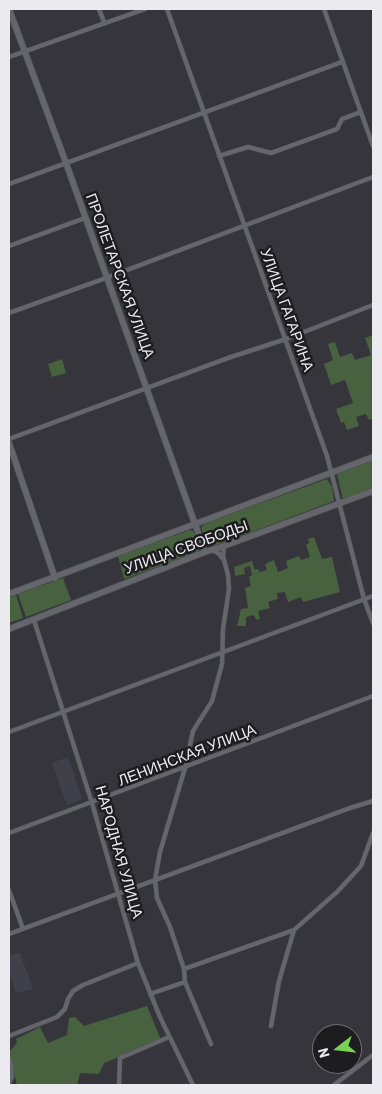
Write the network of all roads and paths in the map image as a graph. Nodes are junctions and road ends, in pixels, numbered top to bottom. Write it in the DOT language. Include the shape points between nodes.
graph roads {
  1 [pos="9,9"];
  2 [pos="99,9"];
  3 [pos="145,9"];
  4 [pos="167,9"];
  5 [pos="324,9"];
  6 [pos="104,22"];
  7 [pos="24,51"];
  8 [pos="9,57"];
  9 [pos="342,62"];
  10 [pos="361,112"];
  11 [pos="204,113"];
  12 [pos="373,146"];
  13 [pos="219,156"];
  14 [pos="66,162"];
  15 [pos="373,177"];
  16 [pos="9,184"];
  17 [pos="85,218"];
  18 [pos="244,226"];
  19 [pos="9,246"];
  20 [pos="106,278"];
  21 [pos="373,305"];
  22 [pos="9,313"];
  23 [pos="286,339"];
  24 [pos="148,389"];
  25 [pos="9,439"];
  26 [pos="9,443"];
  27 [pos="373,457"];
  28 [pos="331,473"];
  29 [pos="373,491"];
  30 [pos="338,504"];
  31 [pos="196,524"];
  32 [pos="224,546"];
  33 [pos="208,551"];
  34 [pos="225,563"];
  35 [pos="54,578"];
  36 [pos="9,594"];
  37 [pos="373,596"];
  38 [pos="364,599"];
  39 [pos="34,620"];
  40 [pos="373,623"];
  41 [pos="9,629"];
  42 [pos="222,652"];
  43 [pos="373,696"];
  44 [pos="63,712"];
  45 [pos="9,732"];
  46 [pos="186,768"];
  47 [pos="373,801"];
  48 [pos="92,803"];
  49 [pos="9,833"];
  50 [pos="373,833"];
  51 [pos="156,880"];
  52 [pos="9,890"];
  53 [pos="118,893"];
  54 [pos="23,929"];
  55 [pos="294,930"];
  56 [pos="9,934"];
  57 [pos="138,963"];
  58 [pos="184,968"];
  59 [pos="185,982"];
  60 [pos="150,994"];
  61 [pos="271,1026"];
  62 [pos="9,1036"];
  63 [pos="169,1037"];
  64 [pos="211,1044"];
  65 [pos="373,1055"];
  66 [pos="10,1063"];
  67 [pos="9,1083"];
  68 [pos="120,1085"];
  69 [pos="193,1085"];
  70 [pos="334,1085"];
  1 -- 7 [label="main road, ПРОЛЕТАРСКАЯ УЛИЦА"];
  2 -- 6 [label="street"];
  3 -- 6 [label="street"];
  4 -- 11 [label="street, УЛИЦА ГАГАРИНА"];
  5 -- 9 [label="street"];
  6 -- 7 [label="street"];
  7 -- 8 [label="street"];
  7 -- 14 [label="main road, ПРОЛЕТАРСКАЯ УЛИЦА"];
  9 -- 10 [label="street"];
  9 -- 11 [label="street"];
  10 -- 12 [label="street"];
  10 -- 13 [label="street" via="342,119 337,129 271,153 248,147"];
  11 -- 13 [label="street, УЛИЦА ГАГАРИНА"];
  11 -- 14 [label="street"];
  13 -- 18 [label="street, УЛИЦА ГАГАРИНА"];
  14 -- 16 [label="street"];
  14 -- 17 [label="main road, ПРОЛЕТАРСКАЯ УЛИЦА"];
  15 -- 18 [label="street"];
  17 -- 19 [label="street"];
  17 -- 20 [label="main road, ПРОЛЕТАРСКАЯ УЛИЦА"];
  18 -- 20 [label="street"];
  18 -- 23 [label="street, УЛИЦА ГАГАРИНА"];
  20 -- 22 [label="street"];
  20 -- 24 [label="main road, ПРОЛЕТАРСКАЯ УЛИЦА"];
  21 -- 23 [label="street"];
  23 -- 24 [label="street"];
  23 -- 28 [label="street, УЛИЦА ГАГАРИНА"];
  24 -- 25 [label="street"];
  24 -- 31 [label="main road, ПРОЛЕТАРСКАЯ УЛИЦА"];
  26 -- 35 [label="main road"];
  27 -- 28 [label="main road, УЛИЦА СВОБОДЫ"];
  28 -- 30 [label="street, УЛИЦА ГАГАРИНА"];
  28 -- 31 [label="main road, УЛИЦА СВОБОДЫ"];
  29 -- 30 [label="main road, УЛИЦА СВОБОДЫ"];
  30 -- 32 [label="main road, УЛИЦА СВОБОДЫ"];
  30 -- 38 [label="street, УЛИЦА ГАГАРИНА"];
  31 -- 33 [label="main road, ПРОЛЕТАРСКАЯ УЛИЦА"];
  31 -- 35 [label="main road, УЛИЦА СВОБОДЫ"];
  32 -- 33 [label="main road, УЛИЦА СВОБОДЫ"];
  32 -- 34 [label="street"];
  33 -- 34 [label="street" via="221,556"];
  33 -- 39 [label="main road, УЛИЦА СВОБОДЫ"];
  34 -- 42 [label="street" via="229,589"];
  35 -- 36 [label="main road, УЛИЦА СВОБОДЫ"];
  37 -- 38 [label="street"];
  38 -- 40 [label="street, УЛИЦА ГАГАРИНА"];
  38 -- 42 [label="street"];
  39 -- 41 [label="main road, УЛИЦА СВОБОДЫ"];
  39 -- 44 [label="street, НАРОДНАЯ УЛИЦА"];
  42 -- 44 [label="street"];
  42 -- 46 [label="street" via="212,701 193,731"];
  43 -- 46 [label="street, ЛЕНИНСКАЯ УЛИЦА"];
  44 -- 45 [label="street"];
  44 -- 48 [label="street, НАРОДНАЯ УЛИЦА"];
  46 -- 48 [label="street, ЛЕНИНСКАЯ УЛИЦА"];
  46 -- 51 [label="street" via="160,852"];
  47 -- 51 [label="street"];
  48 -- 49 [label="street, ЛЕНИНСКАЯ УЛИЦА"];
  48 -- 53 [label="street, НАРОДНАЯ УЛИЦА"];
  50 -- 55 [label="street" via="361,866"];
  51 -- 53 [label="street"];
  51 -- 58 [label="street" via="158,898"];
  52 -- 54 [label="street"];
  53 -- 54 [label="street"];
  53 -- 57 [label="street, НАРОДНАЯ УЛИЦА"];
  54 -- 56 [label="street"];
  55 -- 58 [label="street"];
  55 -- 61 [label="street" via="279,981"];
  57 -- 60 [label="street, НАРОДНАЯ УЛИЦА"];
  57 -- 62 [label="street" via="78,988 57,1017"];
  58 -- 59 [label="street"];
  59 -- 60 [label="street"];
  59 -- 64 [label="street"];
  60 -- 63 [label="street, НАРОДНАЯ УЛИЦА"];
  63 -- 68 [label="street" via="120,1058"];
  63 -- 69 [label="street, НАРОДНАЯ УЛИЦА"];
  65 -- 70 [label="street"];
  66 -- 67 [label="street" via="12,1077"];
}
